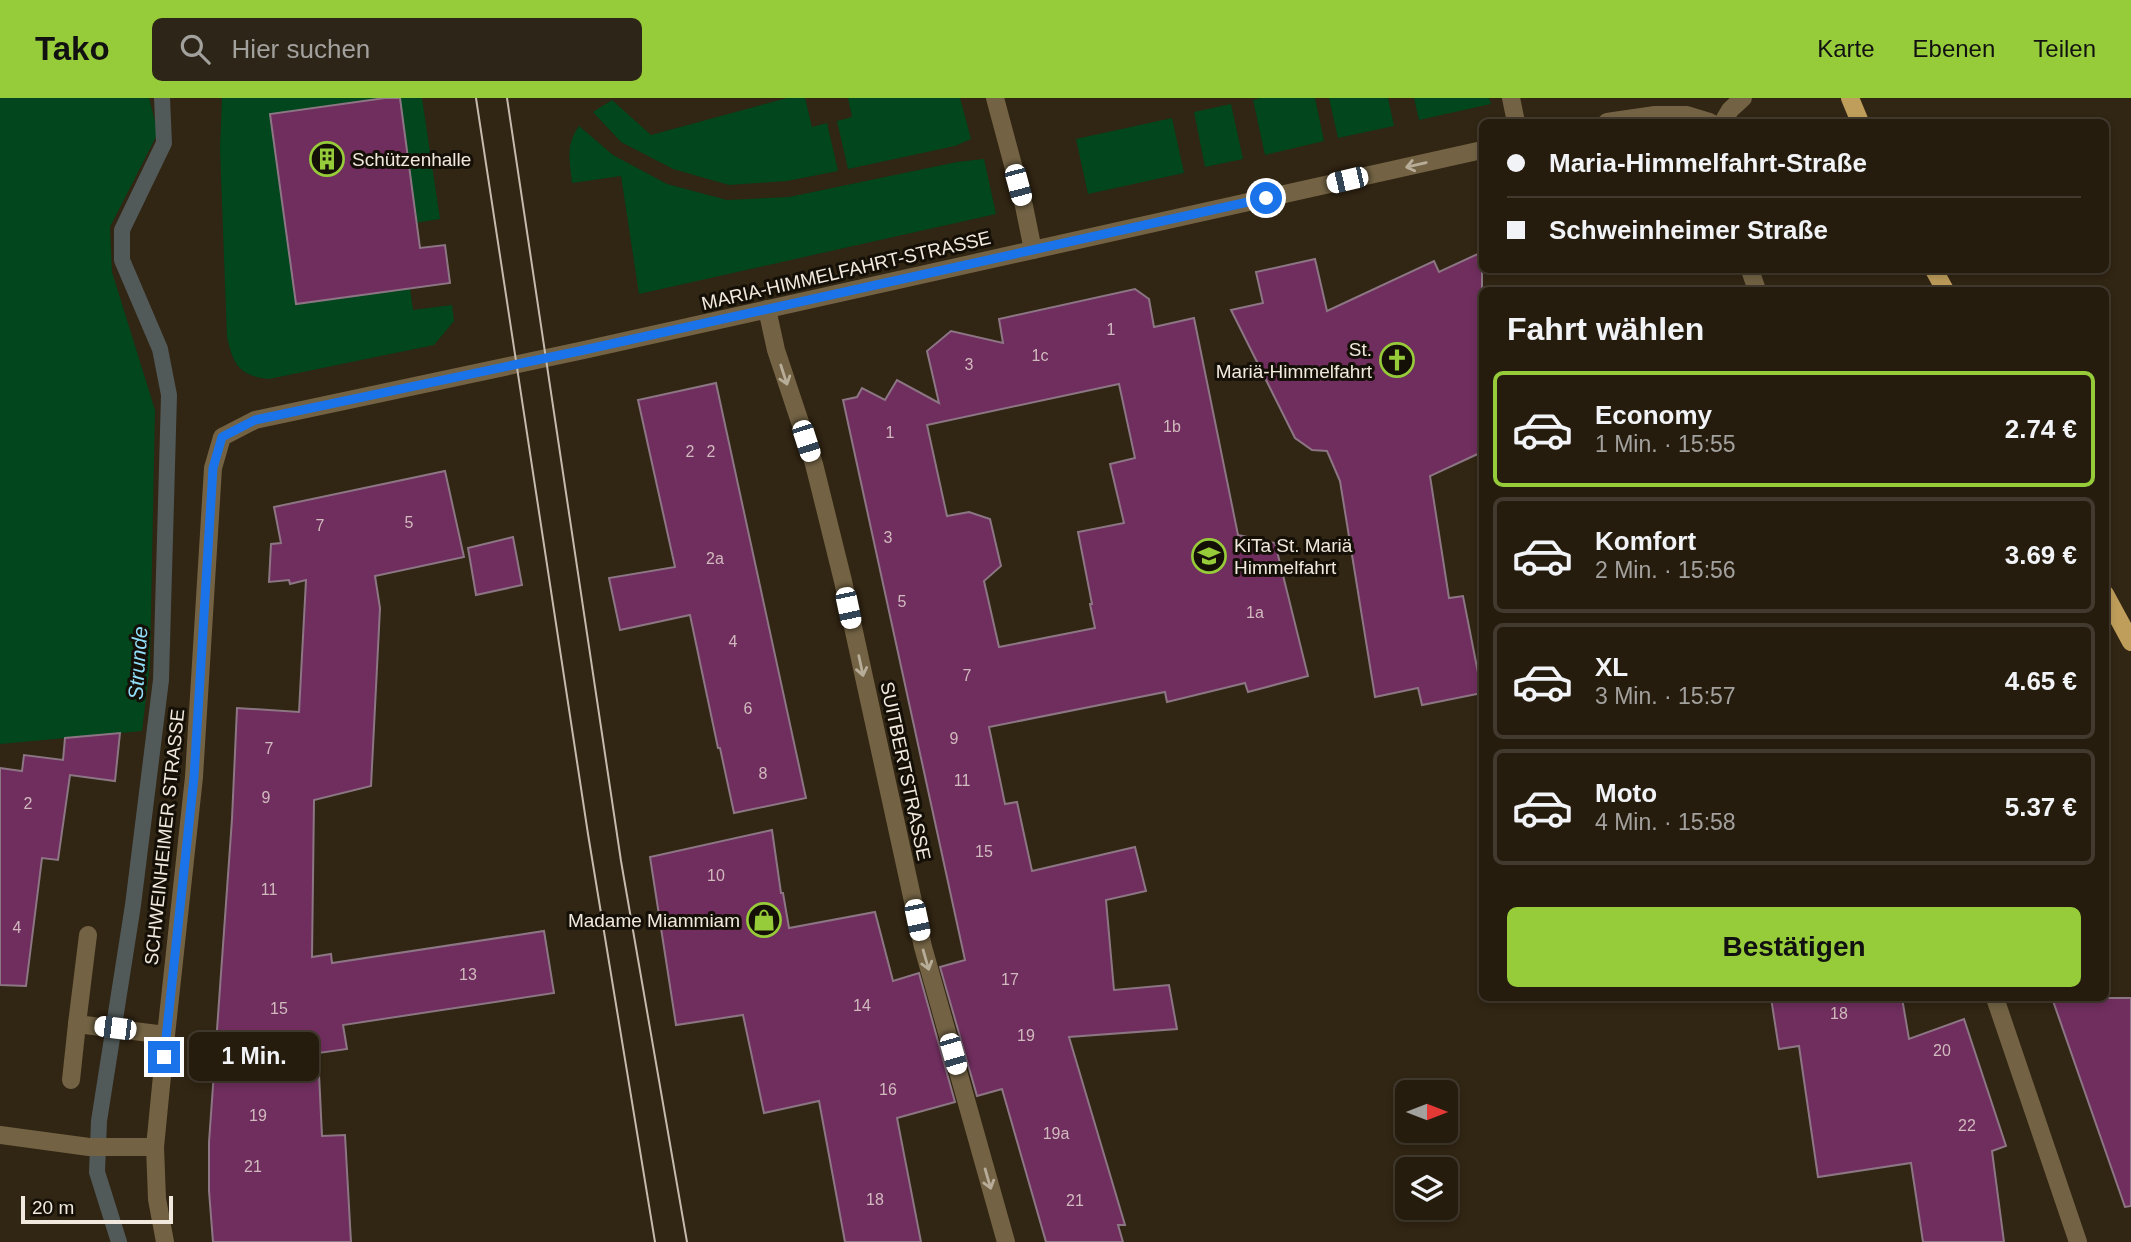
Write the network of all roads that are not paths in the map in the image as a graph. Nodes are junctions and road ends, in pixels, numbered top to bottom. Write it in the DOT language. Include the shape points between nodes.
graph roads {
  1 [pos="995,98"];
  2 [pos="1511,98"];
  3 [pos="1744,98"];
  4 [pos="1850,98"];
  5 [pos="1515,119"];
  6 [pos="1628,119"];
  7 [pos="1700,119"];
  8 [pos="1725,119"];
  9 [pos="1859,119"];
  10 [pos="1479,151"];
  11 [pos="1033,250"];
  12 [pos="767,309"];
  13 [pos="222,437"];
  14 [pos="2109,601"];
  15 [pos="2131,642"];
  16 [pos="88,935"];
  17 [pos="1996,1001"];
  18 [pos="77,1024"];
  19 [pos="166,1035"];
  20 [pos="71,1080"];
  21 [pos="0,1135"];
  22 [pos="155,1147"];
  23 [pos="165,1242"];
  24 [pos="1006,1242"];
  25 [pos="2078,1242"];
  1 -- 11 [label="street"];
  2 -- 5 [label="street"];
  3 -- 8 [label="street"];
  4 -- 9 [label="main road"];
  6 -- 7 [label="street" via="1687,115"];
  10 -- 11 [label="street, MARIA-HIMMELFAHRT-STRASSE, one-way"];
  11 -- 12 [label="street, MARIA-HIMMELFAHRT-STRASSE"];
  12 -- 13 [label="street, MARIA-HIMMELFAHRT-STRASSE" via="255,420"];
  12 -- 24 [label="street, SUITBERTSTRASSE, one-way" via="817,477 923,947"];
  13 -- 19 [label="street, SCHWEINHEIMER STRASSE" via="213,468 194,777"];
  14 -- 15 [label="main road"];
  16 -- 18 [label="street"];
  17 -- 25 [label="street"];
  18 -- 19 [label="street"];
  18 -- 20 [label="street"];
  19 -- 22 [label="street, SCHWEINHEIMER STRASSE"];
  21 -- 22 [label="street" via="89,1147"];
  22 -- 23 [label="street, SCHWEINHEIMER STRASSE"];
}
